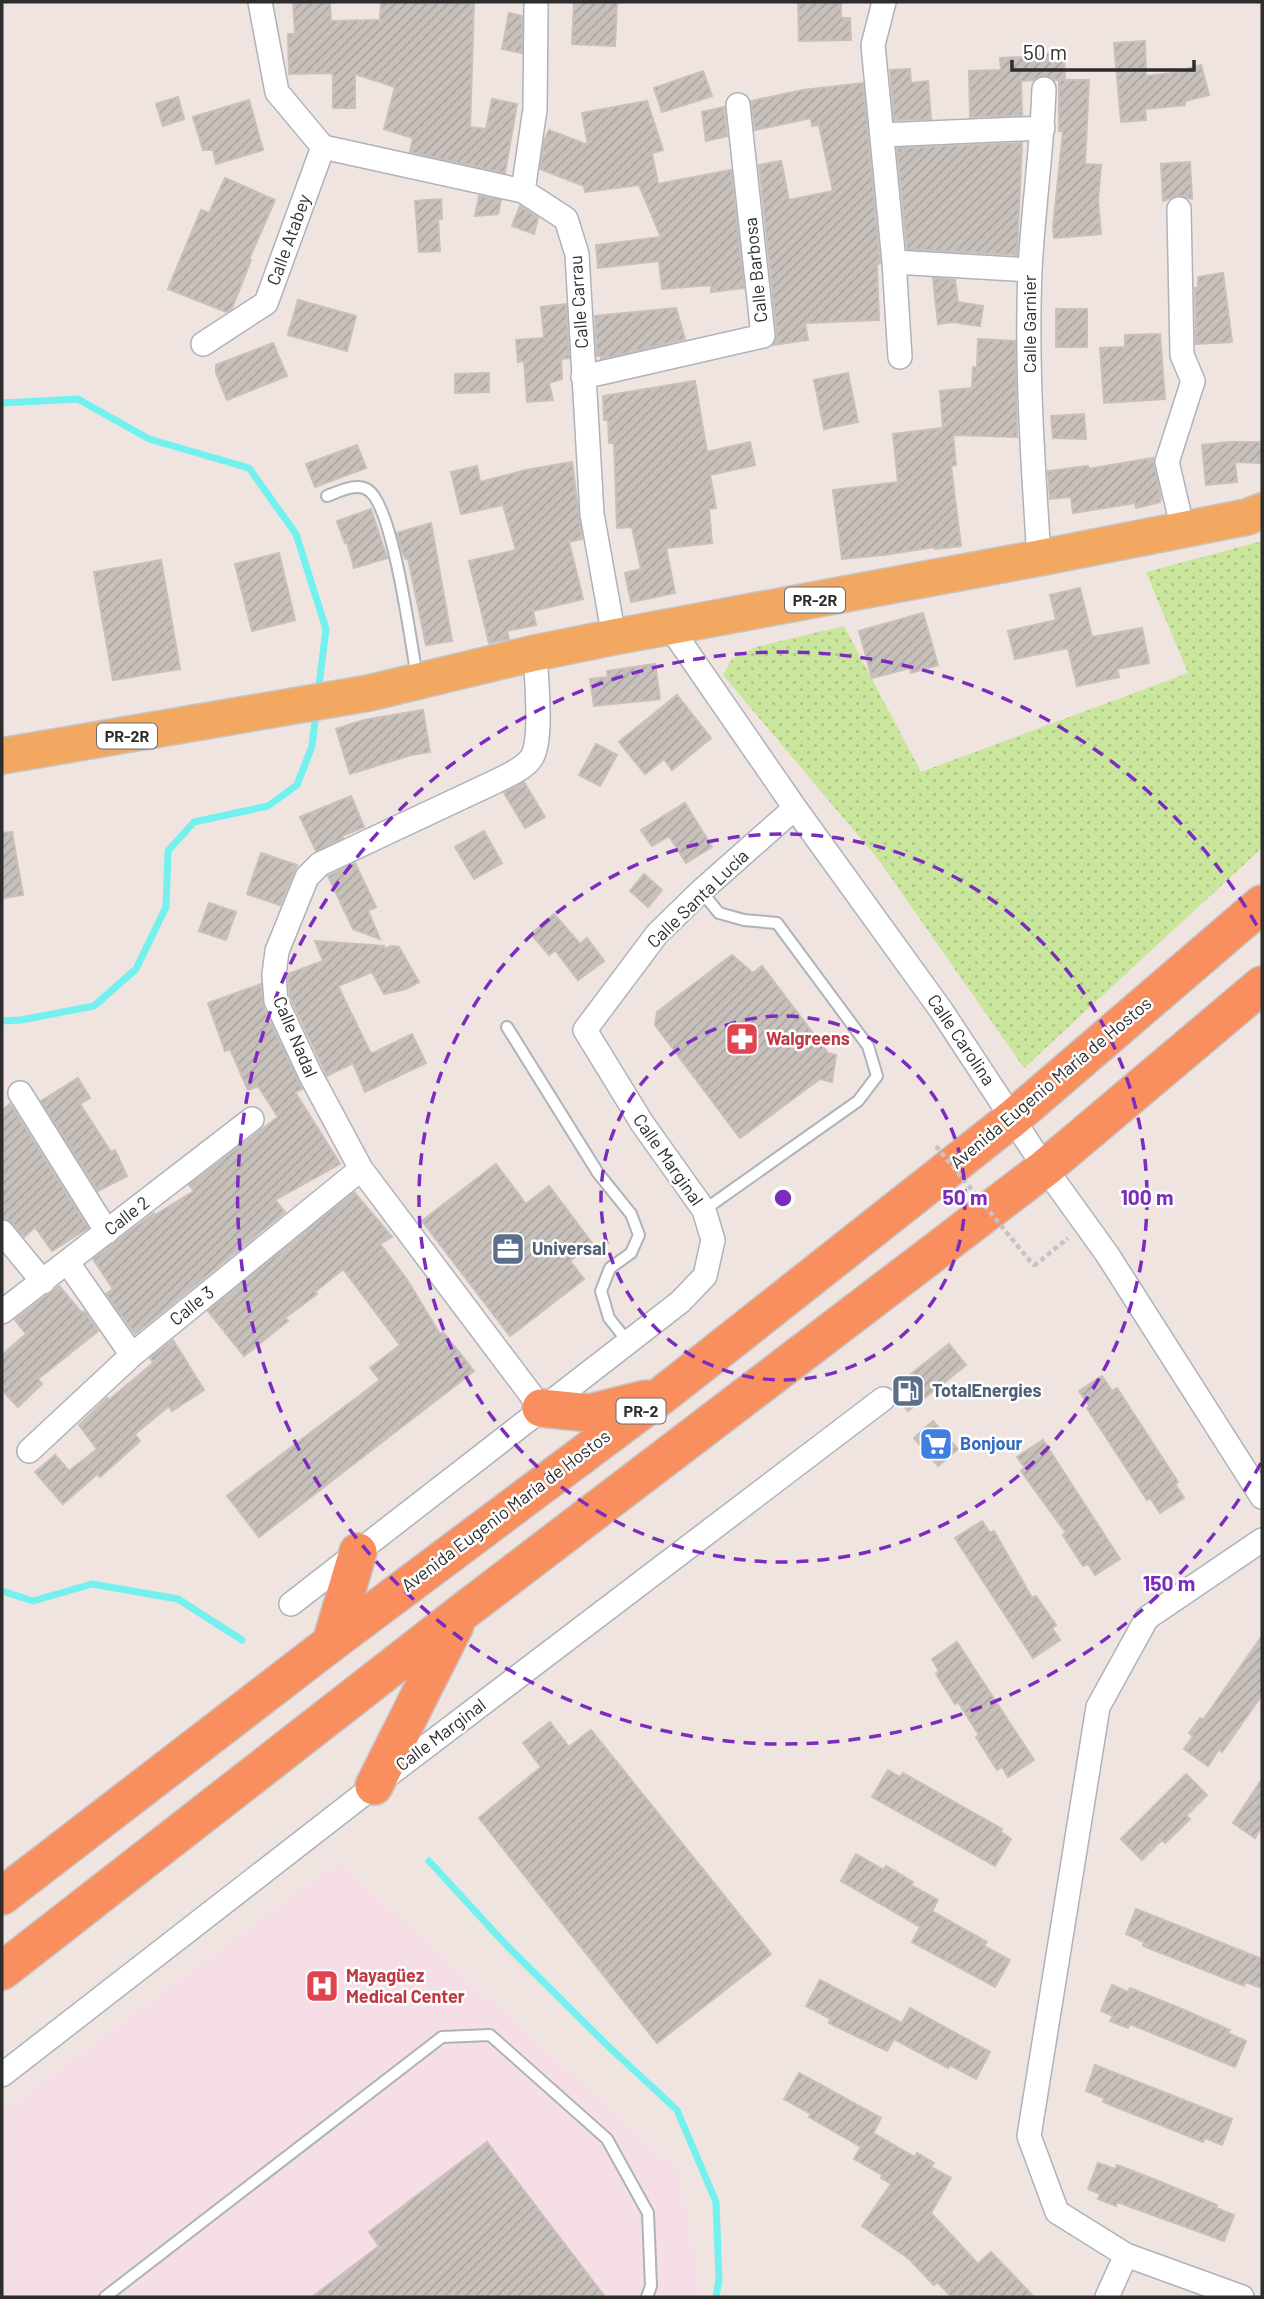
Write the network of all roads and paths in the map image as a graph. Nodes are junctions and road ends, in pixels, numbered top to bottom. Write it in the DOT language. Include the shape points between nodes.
graph roads {
  1 [pos="260,2"];
  2 [pos="884,2"];
  3 [pos="536,6"];
  4 [pos="1044,89"];
  5 [pos="737,105"];
  6 [pos="1043,128"];
  7 [pos="883,135"];
  8 [pos="323,148"];
  9 [pos="523,191"];
  10 [pos="1179,209"];
  11 [pos="894,262"];
  12 [pos="1030,270"];
  13 [pos="203,344"];
  14 [pos="900,357"];
  15 [pos="583,377"];
  16 [pos="327,496"];
  17 [pos="1262,511"];
  18 [pos="1183,530"];
  19 [pos="1039,558"];
  20 [pos="670,627"];
  21 [pos="614,637"];
  22 [pos="535,653"];
  23 [pos="419,683"];
  24 [pos="2,756"];
  25 [pos="795,808"];
  26 [pos="701,891"];
  27 [pos="1262,904"];
  28 [pos="1262,985"];
  29 [pos="507,1027"];
  30 [pos="585,1030"];
  31 [pos="20,1093"];
  32 [pos="1013,1118"];
  33 [pos="252,1119"];
  34 [pos="936,1146"];
  35 [pos="1045,1168"];
  36 [pos="361,1169"];
  37 [pos="704,1210"];
  38 [pos="2,1232"];
  39 [pos="107,1232"];
  40 [pos="1060,1245"];
  41 [pos="68,1263"];
  42 [pos="43,1282"];
  43 [pos="2,1312"];
  44 [pos="628,1342"];
  45 [pos="132,1355"];
  46 [pos="661,1396"];
  47 [pos="883,1399"];
  48 [pos="541,1408"];
  49 [pos="29,1451"];
  50 [pos="1262,1497"];
  51 [pos="1262,1540"];
  52 [pos="358,1552"];
  53 [pos="290,1604"];
  54 [pos="460,1614"];
  55 [pos="331,1643"];
  56 [pos="374,1786"];
  57 [pos="2,1896"];
  58 [pos="2,1972"];
  59 [pos="2,2075"];
  60 [pos="1126,2255"];
  61 [pos="105,2297"];
  62 [pos="647,2297"];
  63 [pos="1107,2297"];
  64 [pos="1242,2297"];
  1 -- 8 [label="street" via="277,92"];
  2 -- 7 [label="street" via="873,45"];
  3 -- 9 [label="street" via="535,109"];
  4 -- 6 [label="street, Calle Garnier"];
  5 -- 15 [label="street, Calle Barbosa" via="763,336"];
  6 -- 7 [label="street"];
  6 -- 12 [label="street, Calle Garnier"];
  7 -- 11 [label="street"];
  8 -- 9 [label="street, Calle Carrau"];
  8 -- 13 [label="street, Calle Atabey" via="266,303"];
  9 -- 15 [label="street, Calle Carrau" via="566,219 578,254"];
  10 -- 18 [label="street" via="1182,355 1193,381 1167,462"];
  11 -- 12 [label="street"];
  11 -- 14 [label="street"];
  12 -- 19 [label="street, Calle Garnier" via="1030,413"];
  15 -- 21 [label="street, Calle Carrau" via="592,514"];
  16 -- 23 [label="lane" via="367,488 384,513"];
  17 -- 18 [label="main road, PR-2R"];
  18 -- 19 [label="main road, PR-2R"];
  19 -- 20 [label="main road, PR-2R"];
  20 -- 21 [label="main road, PR-2R"];
  20 -- 25 [label="street, Calle Carolina"];
  21 -- 22 [label="main road, PR-2R"];
  22 -- 23 [label="main road, PR-2R"];
  22 -- 36 [label="street, Calle Nadal" via="539,715 533,756 501,779 320,864 307,877 277,951 276,1001"];
  23 -- 24 [label="main road, PR-2R"];
  25 -- 26 [label="street, Calle Santa Lucía"];
  25 -- 32 [label="street, Calle Carolina"];
  26 -- 30 [label="street, Calle Santa Lucía" via="657,934"];
  26 -- 37 [label="lane" via="719,913 777,923 868,1046 877,1076 858,1101"];
  27 -- 32 [label="highway, Avenida Eugenio María de Hostos / PR-2"];
  28 -- 35 [label="highway"];
  29 -- 44 [label="lane" via="598,1173 631,1214 639,1235 631,1252 610,1268 601,1291 608,1318"];
  30 -- 37 [label="street, Calle Marginal" via="642,1123"];
  31 -- 39 [label="street"];
  32 -- 35 [label="street, Calle Carolina"];
  32 -- 46 [label="highway, Avenida Eugenio María de Hostos / PR-2"];
  33 -- 39 [label="street, Calle 2"];
  34 -- 40 [label="path, bridge" via="1034,1266"];
  35 -- 50 [label="street, Calle Carolina" via="1107,1254"];
  35 -- 54 [label="highway"];
  36 -- 45 [label="street, Calle 3"];
  36 -- 48 [label="street, Calle Nadal"];
  37 -- 44 [label="street, Calle Marginal" via="713,1240 705,1276 680,1303"];
  38 -- 42 [label="street"];
  39 -- 41 [label="street, Calle 2"];
  41 -- 42 [label="street, Calle 2"];
  41 -- 45 [label="street"];
  42 -- 43 [label="street, Calle 2"];
  44 -- 48 [label="street, Calle Marginal"];
  45 -- 49 [label="street, Calle 3"];
  46 -- 48 [label="highway" via="590,1413"];
  46 -- 55 [label="highway, Avenida Eugenio María de Hostos / PR-2"];
  47 -- 56 [label="street, Calle Marginal"];
  48 -- 52 [label="street, Calle Marginal"];
  51 -- 60 [label="street" via="1147,1618 1098,1707 1029,2136 1057,2212"];
  52 -- 53 [label="street, Calle Marginal"];
  52 -- 55 [label="highway"];
  54 -- 56 [label="highway"];
  54 -- 58 [label="highway"];
  55 -- 57 [label="highway, Avenida Eugenio María de Hostos / PR-2"];
  56 -- 59 [label="street, Calle Marginal"];
  60 -- 63 [label="street"];
  60 -- 64 [label="street"];
  61 -- 62 [label="lane" via="442,2037 490,2035 607,2139 648,2213 651,2286"];
}
